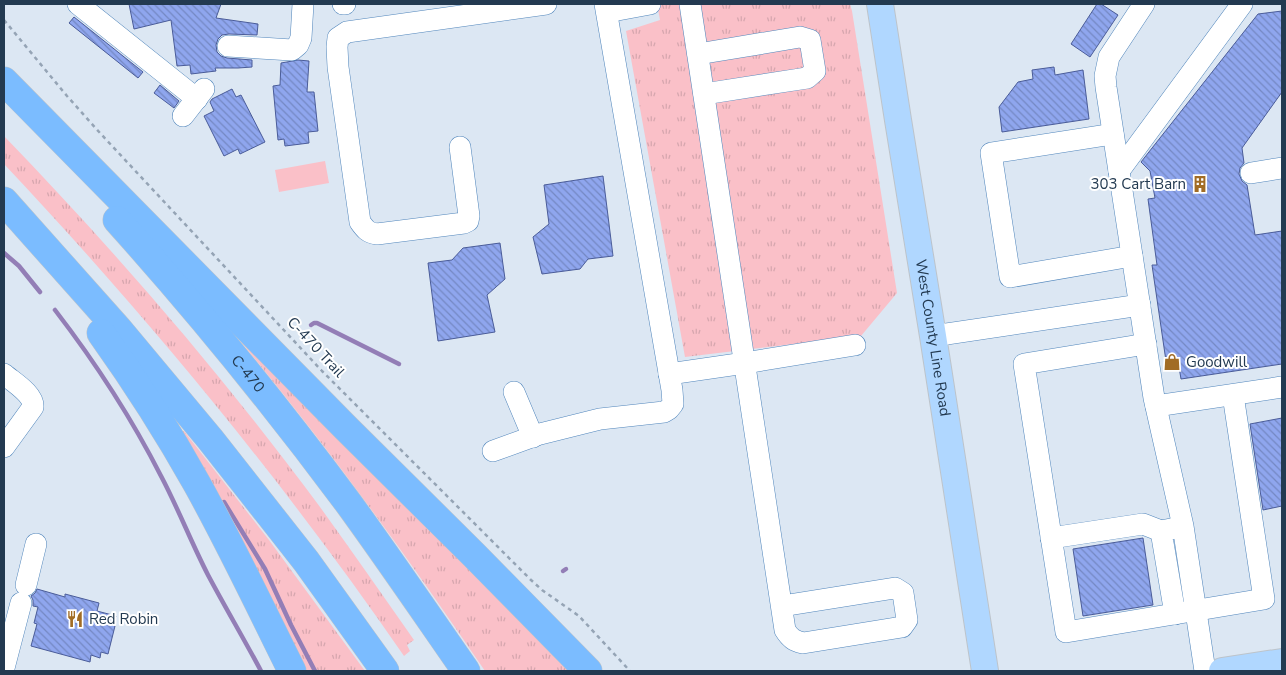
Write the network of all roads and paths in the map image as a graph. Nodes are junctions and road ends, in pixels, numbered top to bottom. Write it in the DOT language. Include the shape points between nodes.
graph roads {
  1 [pos="78,4"];
  2 [pos="303,4"];
  3 [pos="546,4"];
  4 [pos="650,4"];
  5 [pos="690,4"];
  6 [pos="880,4"];
  7 [pos="1242,4"];
  8 [pos="1135,7"];
  9 [pos="606,8"];
  10 [pos="4,20"];
  11 [pos="228,46"];
  12 [pos="698,54"];
  13 [pos="4,81"];
  14 [pos="704,94"];
  15 [pos="4,98"];
  16 [pos="184,116"];
  17 [pos="1113,134"];
  18 [pos="460,147"];
  19 [pos="1282,168"];
  20 [pos="1119,171"];
  21 [pos="1251,172"];
  22 [pos="8,206"];
  23 [pos="1132,256"];
  24 [pos="1140,305"];
  25 [pos="933,336"];
  26 [pos="1146,344"];
  27 [pos="855,345"];
  28 [pos="745,363"];
  29 [pos="4,374"];
  30 [pos="669,374"];
  31 [pos="1282,387"];
  32 [pos="514,392"];
  33 [pos="1233,395"];
  34 [pos="1156,406"];
  35 [pos="7,436"];
  36 [pos="533,437"];
  37 [pos="493,451"];
  38 [pos="1183,526"];
  39 [pos="1161,531"];
  40 [pos="1051,538"];
  41 [pos="36,544"];
  42 [pos="782,606"];
  43 [pos="1196,610"];
  44 [pos="1175,614"];
  45 [pos="1282,662"];
  46 [pos="4,668"];
  47 [pos="292,671"];
  48 [pos="385,671"];
  49 [pos="466,671"];
  50 [pos="588,671"];
  51 [pos="630,671"];
  52 [pos="985,671"];
  53 [pos="1205,671"];
  54 [pos="1222,671"];
  1 -- 16 [label="lane" via="201,94"];
  2 -- 11 [label="lane" via="301,38 292,50"];
  3 -- 18 [label="lane" via="347,32 338,38 336,46 360,222 365,230 377,234 468,221 470,216"];
  4 -- 9 [label="lane"];
  5 -- 12 [label="lane"];
  6 -- 25 [label="main road, West County Line Road"];
  7 -- 20 [label="lane"];
  8 -- 17 [label="lane" via="1109,57 1105,76"];
  9 -- 30 [label="lane"];
  10 -- 51 [label="path, C-470 Trail" via="100,133 322,371 531,580 579,616"];
  12 -- 14 [label="lane"];
  12 -- 14 [label="lane" via="800,37 810,40 815,70 807,78"];
  13 -- 50 [label="highway"];
  14 -- 28 [label="lane"];
  15 -- 49 [label="highway, C-470" via="138,243 253,380 359,517"];
  17 -- 20 [label="lane"];
  17 -- 23 [label="lane" via="991,153 1010,277"];
  19 -- 21 [label="lane"];
  20 -- 23 [label="lane"];
  22 -- 47 [label="highway" via="22,234 97,327 169,436 212,510"];
  22 -- 48 [label="highway" via="119,330 204,432 306,561"];
  23 -- 24 [label="lane"];
  24 -- 25 [label="lane"];
  24 -- 26 [label="lane"];
  25 -- 52 [label="main road, West County Line Road"];
  26 -- 34 [label="lane"];
  26 -- 40 [label="lane" via="1024,364"];
  27 -- 28 [label="lane"];
  28 -- 30 [label="lane"];
  28 -- 42 [label="lane"];
  29 -- 35 [label="lane" via="34,403"];
  30 -- 36 [label="lane" via="673,404 664,412 600,419"];
  31 -- 33 [label="lane"];
  32 -- 36 [label="lane"];
  33 -- 34 [label="lane"];
  33 -- 43 [label="lane" via="1264,599"];
  34 -- 38 [label="lane"];
  36 -- 37 [label="lane"];
  38 -- 39 [label="lane"];
  38 -- 43 [label="lane"];
  39 -- 40 [label="lane" via="1143,524"];
  39 -- 44 [label="lane"];
  40 -- 44 [label="lane" via="1066,632"];
  41 -- 46 [label="lane"];
  42 -- 42 [label="lane" via="785,630 789,637 803,643 902,626 907,620 903,593 895,588"];
  43 -- 44 [label="lane"];
  43 -- 53 [label="lane"];
  45 -- 54 [label="main road"];
}
